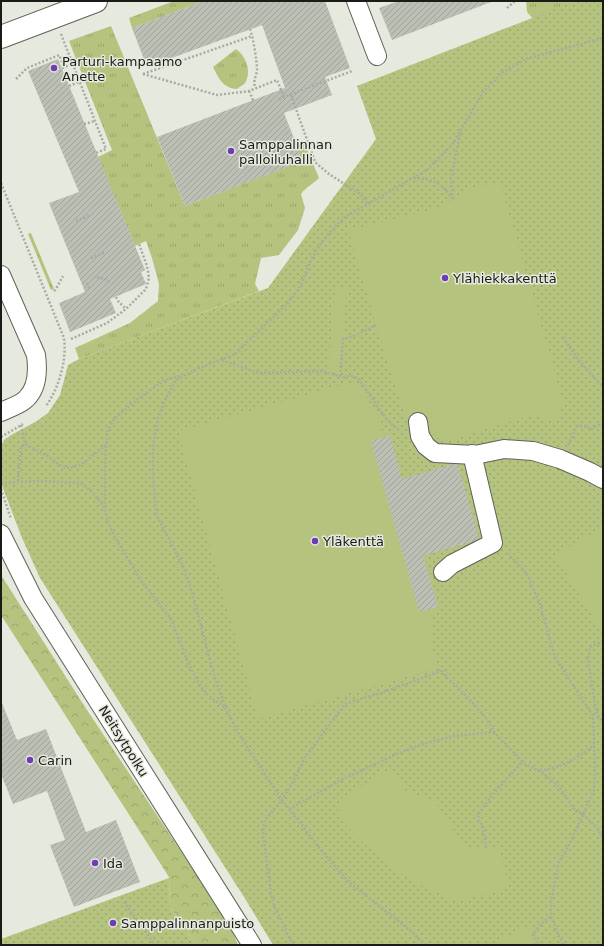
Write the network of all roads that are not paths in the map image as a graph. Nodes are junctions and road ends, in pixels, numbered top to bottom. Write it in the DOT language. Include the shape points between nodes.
graph roads {
  1 [pos="96,1"];
  2 [pos="356,1"];
  3 [pos="1,37"];
  4 [pos="377,56"];
  5 [pos="1,275"];
  6 [pos="1,412"];
  7 [pos="418,422"];
  8 [pos="472,454"];
  9 [pos="603,479"];
  10 [pos="1,534"];
  11 [pos="443,572"];
  12 [pos="252,945"];
  1 -- 3 [label="main road"];
  2 -- 4 [label="street"];
  5 -- 6 [label="street" via="36,355 38,375 26,400"];
  7 -- 8 [label="street" via="420,436 426,446 435,453"];
  8 -- 9 [label="street" via="504,449 533,451 560,459"];
  8 -- 11 [label="street" via="494,543 452,564"];
  10 -- 12 [label="street, Neitsytpolku" via="33,598"];
}
